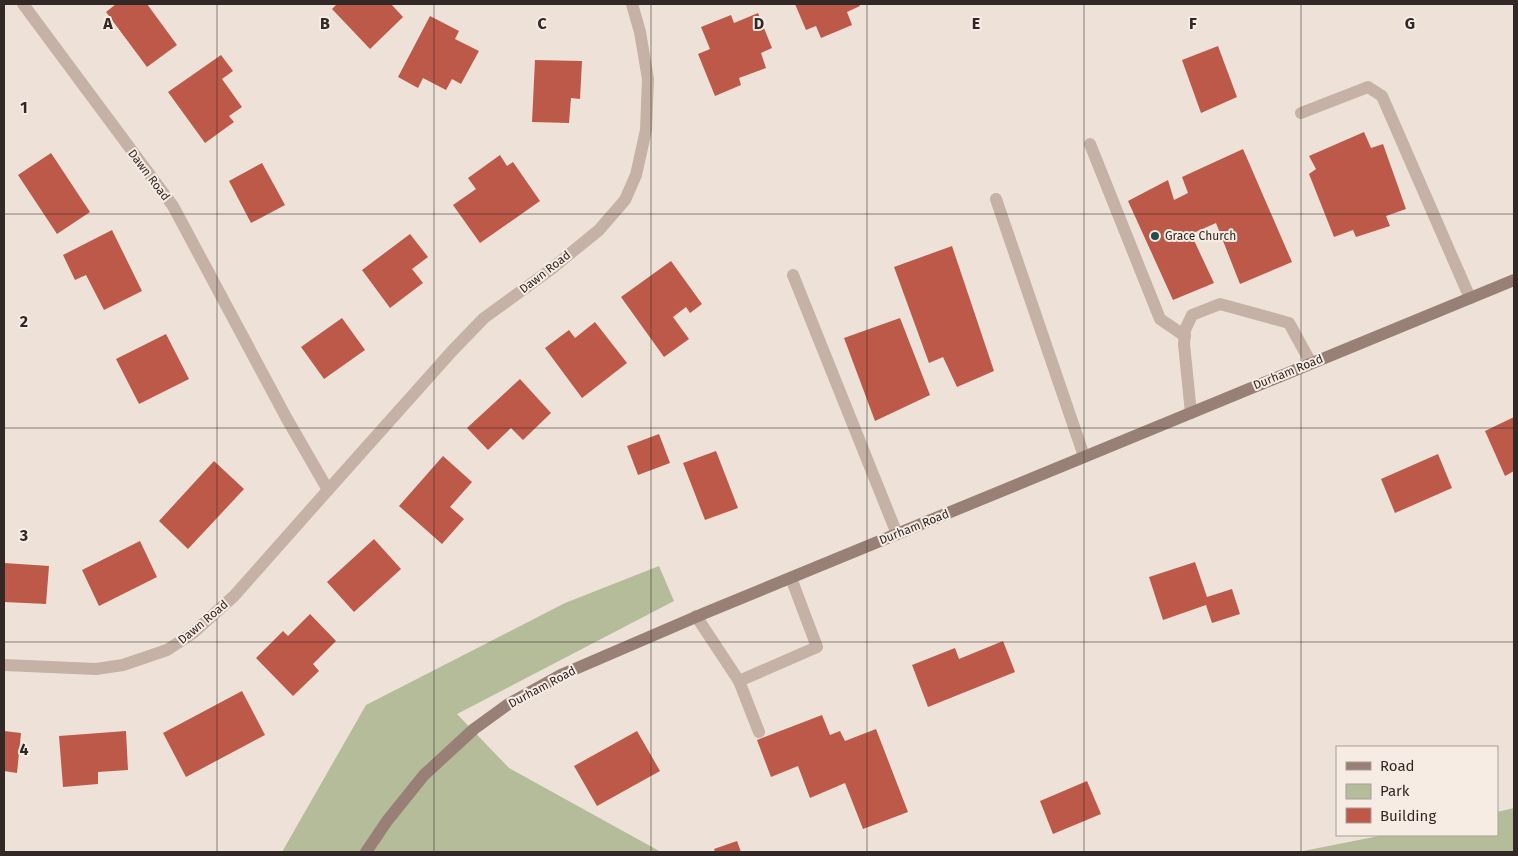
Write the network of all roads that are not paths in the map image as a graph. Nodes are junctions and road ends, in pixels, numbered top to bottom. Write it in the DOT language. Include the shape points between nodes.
graph roads {
  1 [pos="23,4"];
  2 [pos="632,4"];
  3 [pos="1301,114"];
  4 [pos="1090,144"];
  5 [pos="996,199"];
  6 [pos="793,275"];
  7 [pos="1514,280"];
  8 [pos="1470,298"];
  9 [pos="1185,336"];
  10 [pos="1311,363"];
  11 [pos="1191,413"];
  12 [pos="1084,456"];
  13 [pos="328,490"];
  14 [pos="897,534"];
  15 [pos="792,578"];
  16 [pos="696,616"];
  17 [pos="4,665"];
  18 [pos="739,681"];
  19 [pos="760,732"];
  20 [pos="366,852"];
  1 -- 13 [label="street, Dawn Road" via="173,206"];
  2 -- 13 [label="street, Dawn Road" via="648,79 646,130 636,175 625,200 599,230 484,318"];
  3 -- 8 [label="street" via="1368,87 1382,96"];
  4 -- 9 [label="street" via="1160,319"];
  5 -- 12 [label="street"];
  6 -- 14 [label="street"];
  7 -- 8 [label="main road, Durham Road"];
  8 -- 10 [label="main road, Durham Road"];
  9 -- 10 [label="street" via="1192,316 1220,304 1288,323"];
  9 -- 11 [label="street"];
  10 -- 11 [label="main road, Durham Road"];
  11 -- 12 [label="main road, Durham Road"];
  12 -- 14 [label="main road, Durham Road"];
  13 -- 17 [label="street, Dawn Road" via="234,596 194,633 167,650 123,665 96,669"];
  14 -- 15 [label="main road, Durham Road"];
  15 -- 16 [label="main road, Durham Road"];
  15 -- 18 [label="street" via="817,647"];
  16 -- 18 [label="street"];
  16 -- 20 [label="main road, Durham Road" via="561,675 507,705 474,729 424,775"];
  18 -- 19 [label="street"];
}
